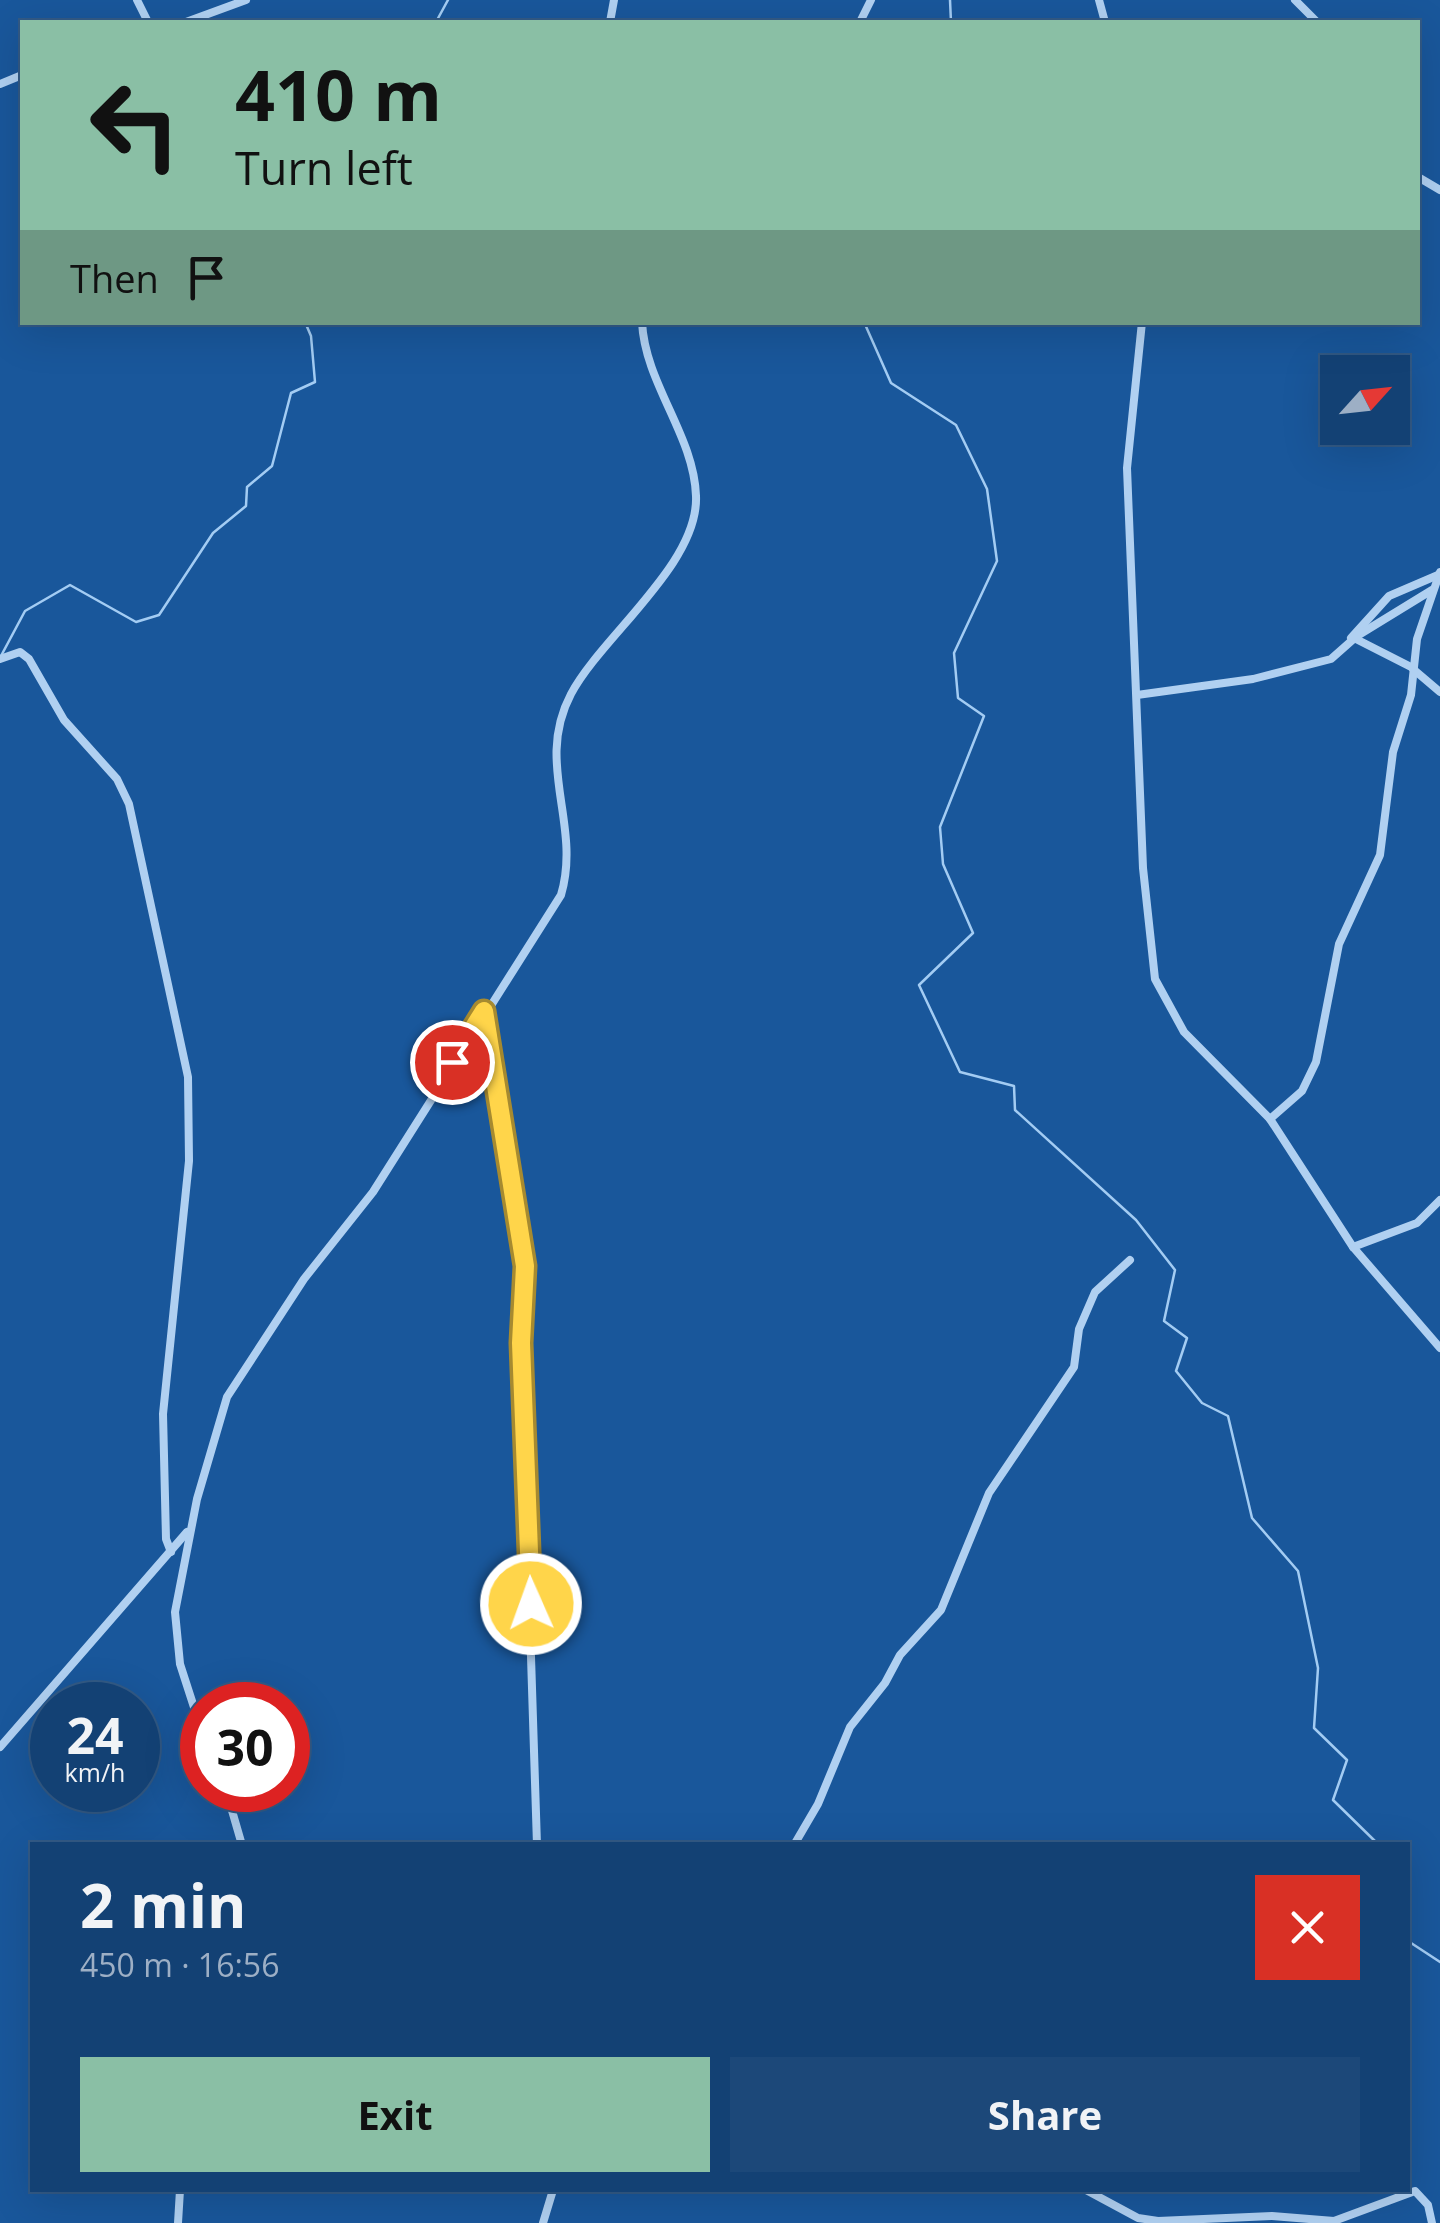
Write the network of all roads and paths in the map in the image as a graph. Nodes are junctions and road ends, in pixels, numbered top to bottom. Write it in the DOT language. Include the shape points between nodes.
graph roads {
  1 [pos="246,0"];
  2 [pos="1294,0"];
  3 [pos="191,20"];
  4 [pos="1315,20"];
  5 [pos="0,71"];
  6 [pos="20,76"];
  7 [pos="12,78"];
  8 [pos="0,84"];
  9 [pos="642,325"];
  10 [pos="1142,325"];
  11 [pos="1439,573"];
  12 [pos="1432,590"];
  13 [pos="1352,640"];
  14 [pos="0,658"];
  15 [pos="1413,669"];
  16 [pos="1440,692"];
  17 [pos="1137,695"];
  18 [pos="484,1011"];
  19 [pos="1270,1119"];
  20 [pos="1440,1200"];
  21 [pos="1353,1247"];
  22 [pos="1130,1260"];
  23 [pos="1440,1348"];
  24 [pos="192,1526"];
  25 [pos="172,1552"];
  26 [pos="186,1682"];
  27 [pos="0,1747"];
  28 [pos="232,1812"];
  29 [pos="241,1842"];
  30 [pos="536,1842"];
  31 [pos="796,1842"];
  32 [pos="180,2192"];
  33 [pos="1090,2192"];
  34 [pos="555,2193"];
  35 [pos="178,2223"];
  36 [pos="543,2223"];
  37 [pos="1432,2223"];
  1 -- 3 [label="street"];
  2 -- 4 [label="street"];
  5 -- 7 [label="street"];
  6 -- 7 [label="street"];
  7 -- 8 [label="street"];
  9 -- 18 [label="street" via="645,353 690,467 693,520 561,717 554,754 566,829 564,882 551,913"];
  10 -- 17 [label="street" via="1127,468"];
  11 -- 12 [label="street"];
  11 -- 13 [label="street" via="1376,606"];
  12 -- 13 [label="street"];
  12 -- 15 [label="street"];
  13 -- 15 [label="street"];
  13 -- 17 [label="street" via="1331,659 1253,679"];
  14 -- 25 [label="street" via="20,652 29,659 69,728 124,790 186,1067 189,1161 163,1414 166,1539"];
  15 -- 16 [label="street"];
  15 -- 19 [label="street" via="1387,782 1380,855 1339,944 1316,1062 1302,1091"];
  17 -- 19 [label="street" via="1155,978 1191,1040"];
  18 -- 24 [label="street" via="373,1192 304,1279 227,1397"];
  18 -- 30 [label="street" via="526,1283 521,1343"];
  19 -- 21 [label="street"];
  20 -- 21 [label="street" via="1417,1223"];
  21 -- 23 [label="street"];
  22 -- 31 [label="street" via="1095,1292 1079,1329 1074,1367 984,1502 941,1610 846,1732"];
  24 -- 25 [label="street"];
  24 -- 26 [label="street" via="174,1628"];
  25 -- 27 [label="street"];
  28 -- 29 [label="street"];
  32 -- 35 [label="street"];
  33 -- 37 [label="street" via="1138,2218 1158,2221 1334,2221 1415,2191"];
  34 -- 36 [label="street"];
}
